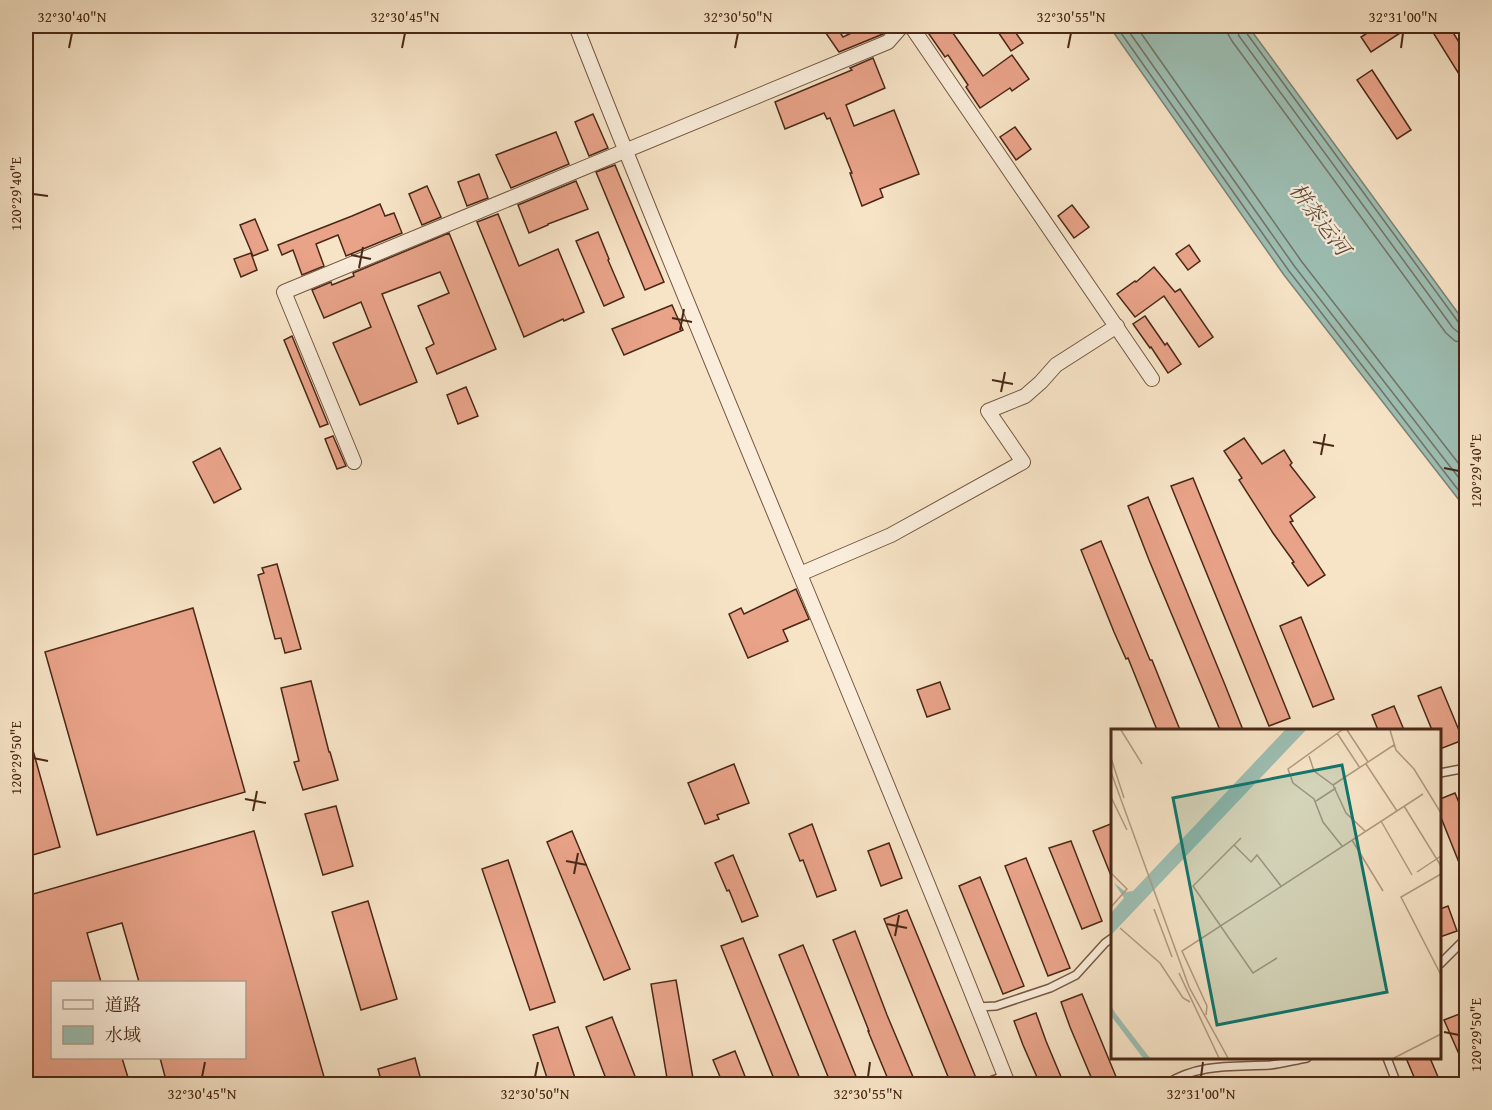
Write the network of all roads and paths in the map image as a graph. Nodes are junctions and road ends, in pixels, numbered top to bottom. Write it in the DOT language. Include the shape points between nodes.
graph roads {
  1 [pos="576,26"];
  2 [pos="910,27"];
  3 [pos="625,150"];
  4 [pos="1117,326"];
  5 [pos="1152,379"];
  6 [pos="354,462"];
  7 [pos="800,574"];
  8 [pos="1467,768"];
  9 [pos="1441,773"];
  10 [pos="1467,938"];
  11 [pos="1111,939"];
  12 [pos="1441,963"];
  13 [pos="977,1007"];
  14 [pos="1302,1059"];
  15 [pos="1387,1059"];
  16 [pos="1006,1080"];
  17 [pos="982,1084"];
  18 [pos="1166,1084"];
  19 [pos="1397,1084"];
  1 -- 3 [label="street"];
  2 -- 3 [label="street" via="888,42"];
  2 -- 4 [label="street"];
  3 -- 6 [label="street" via="284,292"];
  3 -- 7 [label="street"];
  4 -- 5 [label="street"];
  4 -- 7 [label="street" via="1056,365 1025,396 988,411 1023,462 891,535"];
  7 -- 13 [label="street"];
  8 -- 9 [label="lane"];
  10 -- 12 [label="lane"];
  11 -- 13 [label="lane" via="1076,975 996,1006"];
  13 -- 16 [label="street"];
  14 -- 18 [label="lane" via="1273,1065 1215,1067 1180,1075"];
  15 -- 19 [label="lane"];
  16 -- 17 [label="lane"];
}
